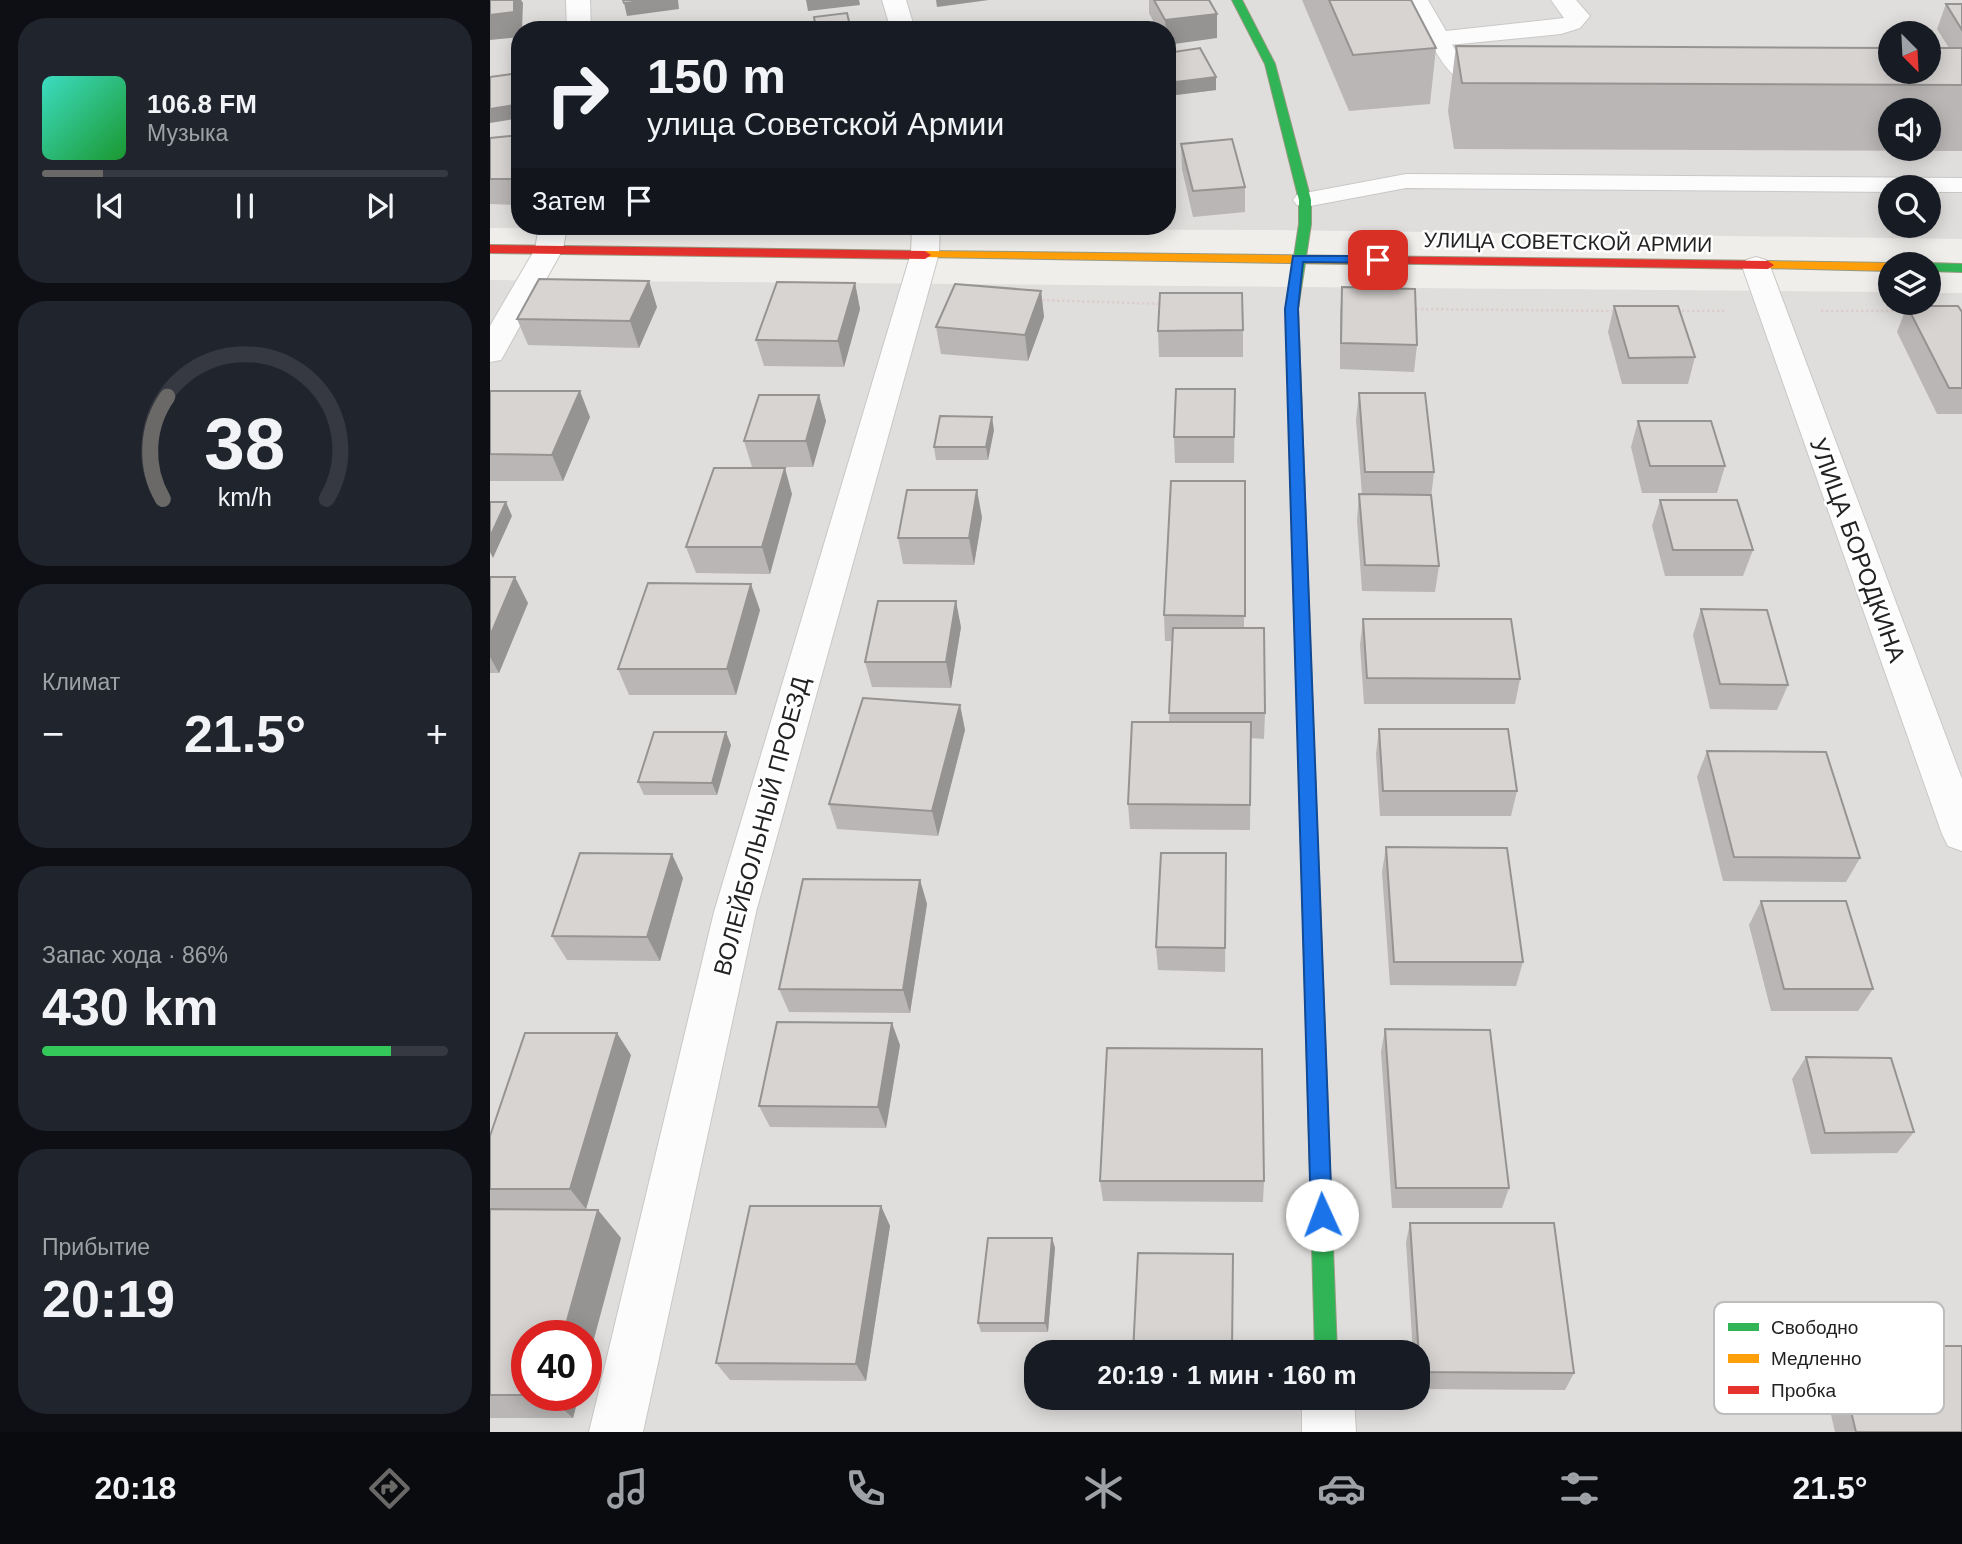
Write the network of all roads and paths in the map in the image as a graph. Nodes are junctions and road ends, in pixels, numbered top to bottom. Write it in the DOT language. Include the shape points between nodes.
graph roads {
  1 [pos="578,0"];
  2 [pos="894,0"];
  3 [pos="1237,0"];
  4 [pos="1416,0"];
  5 [pos="1563,0"];
  6 [pos="579,21"];
  7 [pos="900,21"];
  8 [pos="1439,39"];
  9 [pos="1512,81"];
  10 [pos="1962,185"];
  11 [pos="1305,200"];
  12 [pos="551,237"];
  13 [pos="925,240"];
  14 [pos="490,249"];
  15 [pos="1297,258"];
  16 [pos="1756,267"];
  17 [pos="1878,267"];
  18 [pos="1941,267"];
  19 [pos="1962,268"];
  20 [pos="1033,300"];
  21 [pos="1169,304"];
  22 [pos="1401,309"];
  23 [pos="1620,311"];
  24 [pos="1675,311"];
  25 [pos="1878,311"];
  26 [pos="1771,312"];
  27 [pos="490,353"];
  28 [pos="1962,834"];
  29 [pos="1326,1340"];
  30 [pos="1328,1410"];
  31 [pos="616,1432"];
  32 [pos="1329,1432"];
  1 -- 6 [label="street"];
  2 -- 7 [label="street"];
  3 -- 11 [label="street" via="1270,64"];
  4 -- 8 [label="street"];
  5 -- 8 [label="street" via="1578,16 1562,27"];
  8 -- 9 [label="lane" via="1456,70 1471,81"];
  10 -- 11 [label="lane" via="1406,181"];
  11 -- 15 [label="street"];
  12 -- 13 [label="street, УЛИЦА СОВЕТСКОЙ АРМИИ"];
  12 -- 14 [label="street, УЛИЦА СОВЕТСКОЙ АРМИИ"];
  12 -- 27 [label="street"];
  13 -- 15 [label="street, УЛИЦА СОВЕТСКОЙ АРМИИ"];
  13 -- 31 [label="street, ВОЛЕЙБОЛЬНЫЙ ПРОЕЗД" via="735,912"];
  15 -- 16 [label="street, УЛИЦА СОВЕТСКОЙ АРМИИ"];
  15 -- 29 [label="street" via="1292,309"];
  16 -- 17 [label="street, УЛИЦА СОВЕТСКОЙ АРМИИ"];
  16 -- 26 [label="street, УЛИЦА БОРОДКИНА"];
  18 -- 19 [label="street"];
  20 -- 21 [label="path"];
  22 -- 23 [label="path"];
  24 -- 26 [label="path"];
  25 -- 26 [label="path"];
  26 -- 28 [label="street, УЛИЦА БОРОДКИНА"];
  30 -- 32 [label="street"];
}
